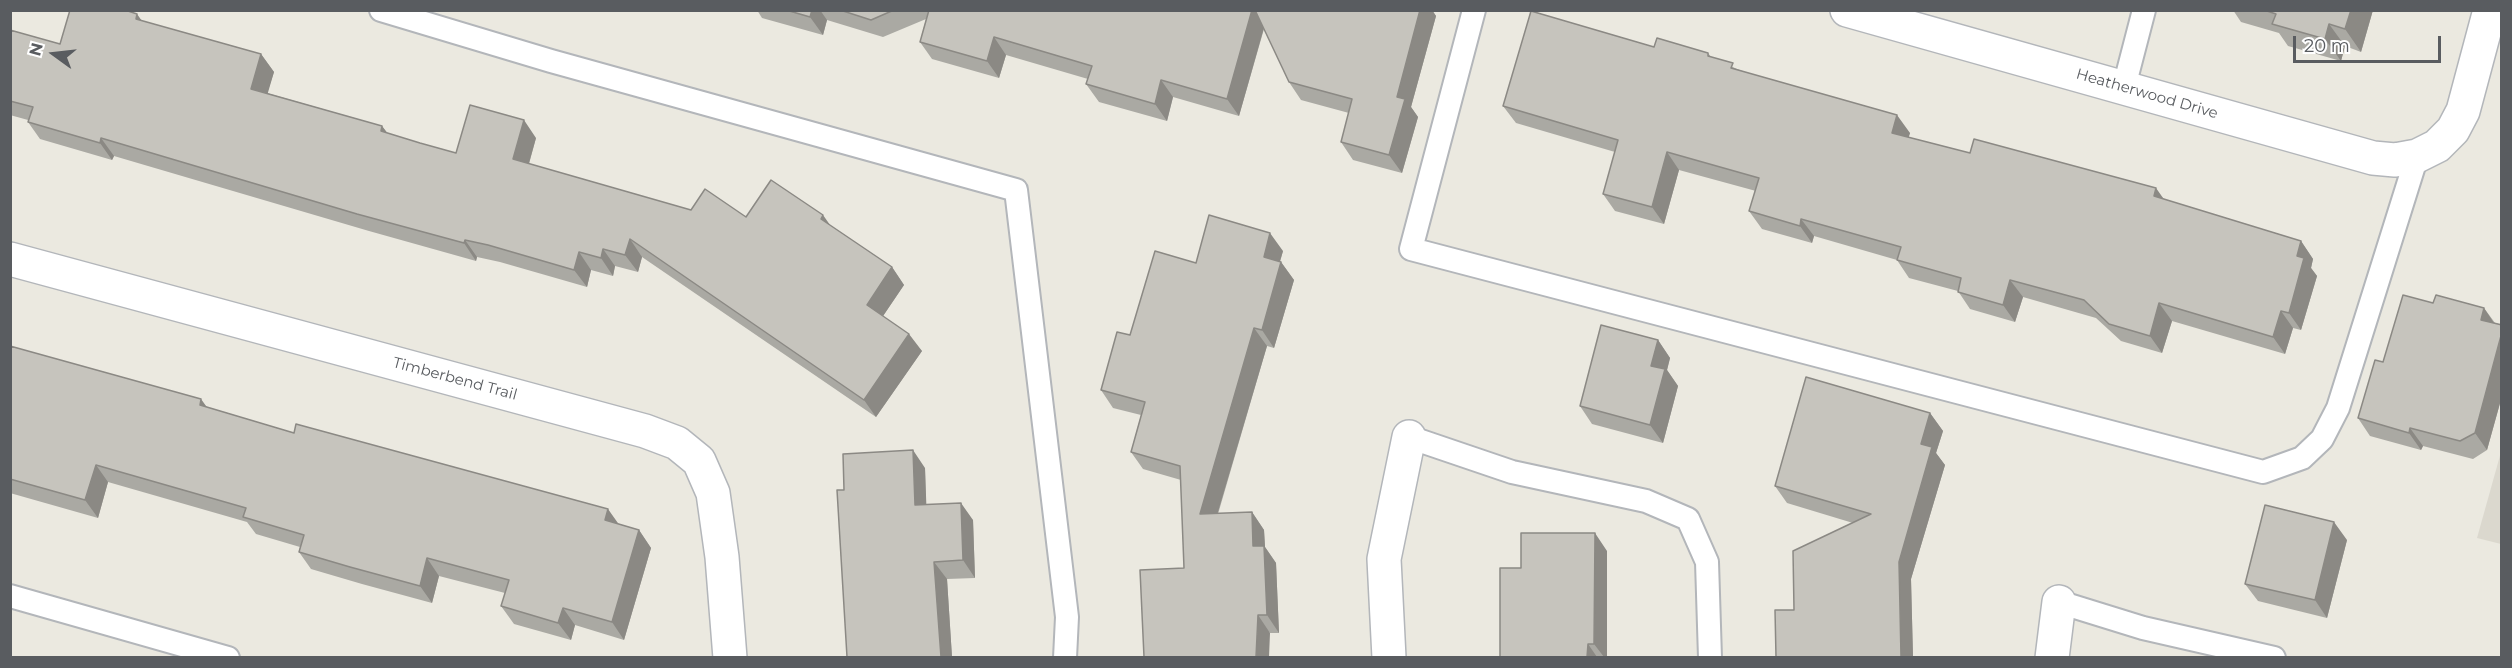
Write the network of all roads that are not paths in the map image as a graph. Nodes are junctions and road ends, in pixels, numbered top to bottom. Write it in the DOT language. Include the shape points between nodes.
graph roads {
  1 [pos="381,10"];
  2 [pos="1474,10"];
  3 [pos="1846,10"];
  4 [pos="2144,10"];
  5 [pos="2490,10"];
  6 [pos="2124,87"];
  7 [pos="2417,156"];
  8 [pos="10,259"];
  9 [pos="1409,437"];
  10 [pos="10,596"];
  11 [pos="2059,602"];
  12 [pos="228,657"];
  13 [pos="729,657"];
  14 [pos="1065,657"];
  15 [pos="1389,657"];
  16 [pos="1710,657"];
  17 [pos="2052,657"];
  18 [pos="2274,657"];
  1 -- 14 [label="lane" via="1016,190 1067,617"];
  2 -- 7 [label="lane" via="1411,249 2263,472 2302,458 2322,439 2338,408"];
  3 -- 6 [label="street, Heatherwood Drive"];
  4 -- 6 [label="lane"];
  5 -- 7 [label="street, Heatherwood Drive" via="2463,111 2445,139"];
  6 -- 7 [label="street, Heatherwood Drive" via="2373,158"];
  8 -- 13 [label="street, Timberbend Trail" via="645,431 676,443 699,461 713,493"];
  9 -- 15 [label="street" via="1384,559"];
  9 -- 16 [label="lane" via="1512,472 1646,501 1688,519 1707,562"];
  10 -- 12 [label="lane"];
  11 -- 17 [label="street"];
  11 -- 18 [label="lane" via="2144,628"];
}
